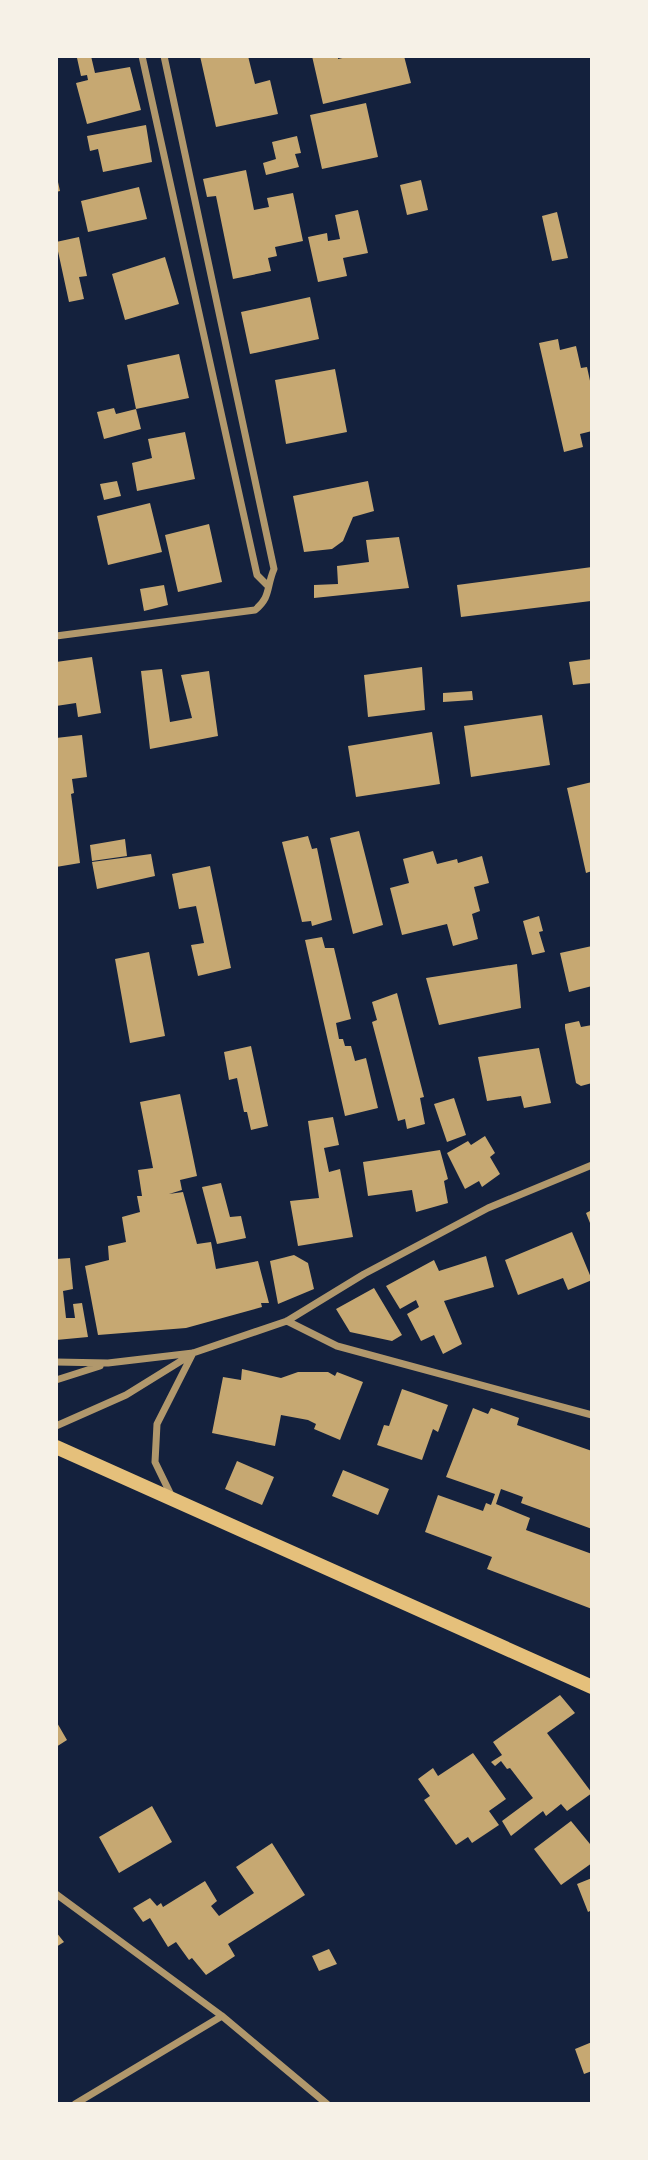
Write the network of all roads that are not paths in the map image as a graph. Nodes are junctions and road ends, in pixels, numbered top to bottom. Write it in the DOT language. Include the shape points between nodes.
graph roads {
  1 [pos="142,56"];
  2 [pos="164,56"];
  3 [pos="267,585"];
  4 [pos="56,636"];
  5 [pos="592,1165"];
  6 [pos="287,1321"];
  7 [pos="193,1353"];
  8 [pos="56,1362"];
  9 [pos="108,1363"];
  10 [pos="56,1380"];
  11 [pos="592,1415"];
  12 [pos="56,1426"];
  13 [pos="56,1447"];
  14 [pos="173,1497"];
  15 [pos="592,1687"];
  16 [pos="56,1894"];
  17 [pos="222,2016"];
  18 [pos="75,2104"];
  19 [pos="327,2104"];
  1 -- 3 [label="street" via="257,575"];
  2 -- 3 [label="street" via="274,569"];
  3 -- 4 [label="street" via="269,595 255,610"];
  5 -- 6 [label="street" via="488,1208 363,1273"];
  6 -- 7 [label="street"];
  6 -- 11 [label="street" via="337,1346"];
  7 -- 9 [label="street"];
  7 -- 12 [label="street" via="126,1395"];
  7 -- 14 [label="street" via="157,1424 155,1462"];
  8 -- 9 [label="street"];
  9 -- 10 [label="street"];
  13 -- 14 [label="main road"];
  14 -- 15 [label="main road"];
  16 -- 17 [label="street"];
  17 -- 18 [label="street"];
  17 -- 19 [label="street"];
}
